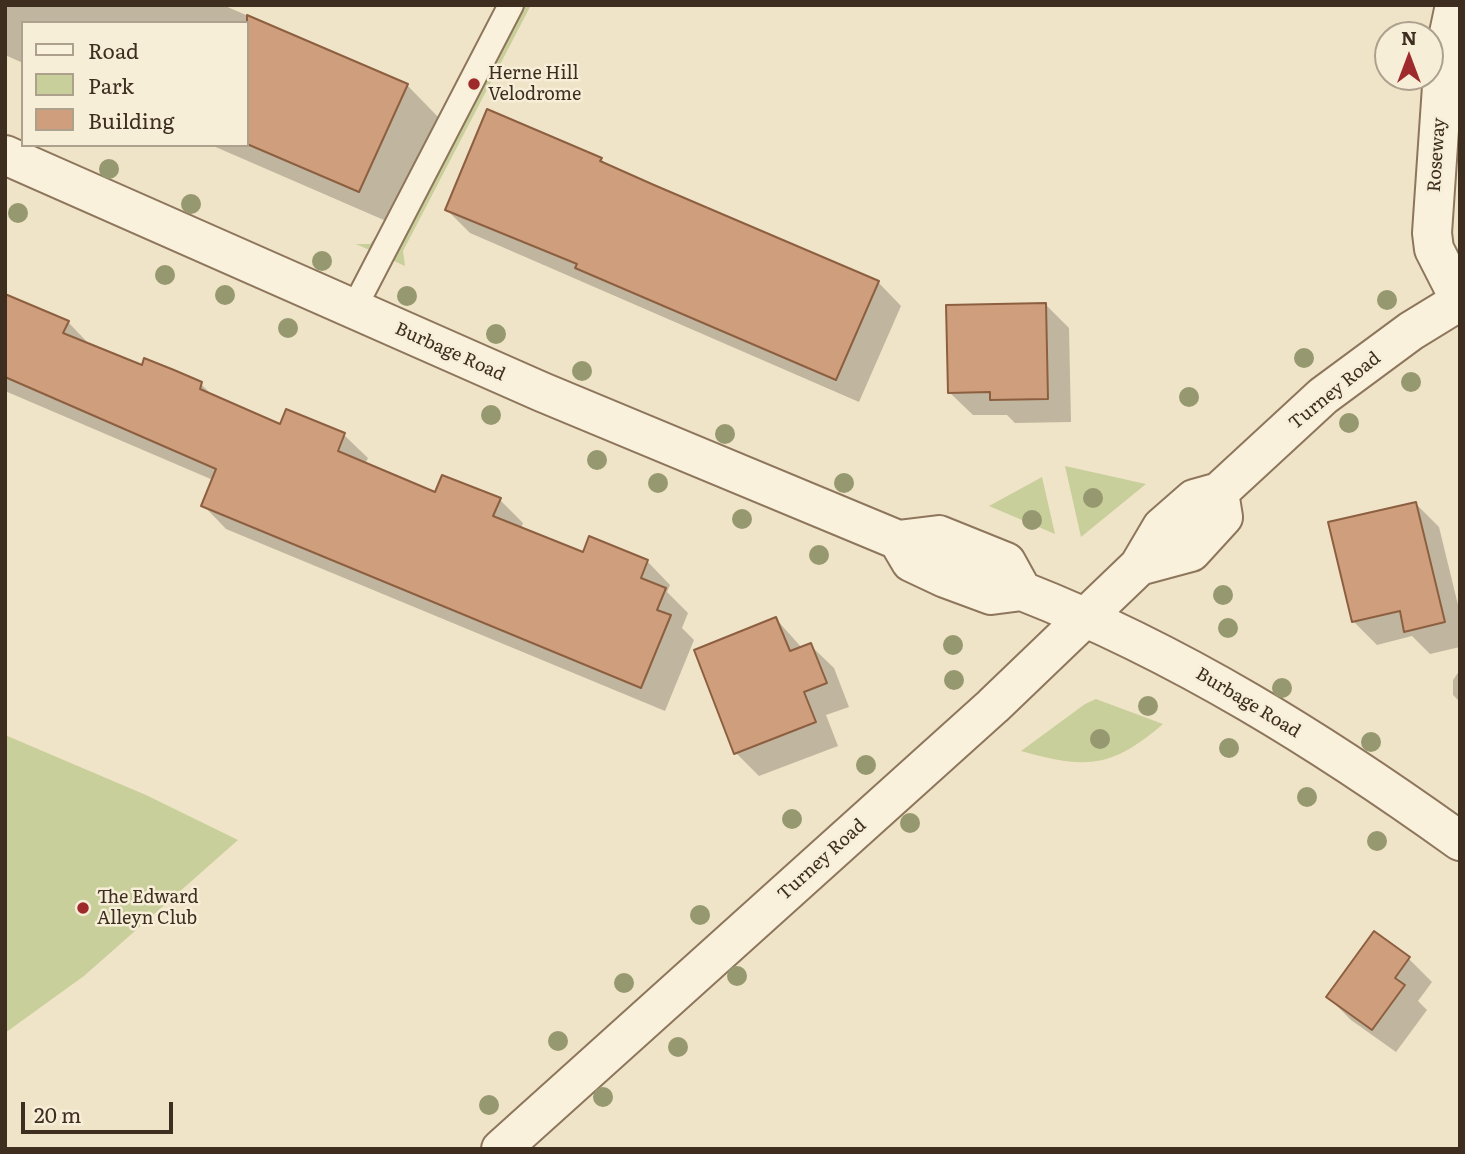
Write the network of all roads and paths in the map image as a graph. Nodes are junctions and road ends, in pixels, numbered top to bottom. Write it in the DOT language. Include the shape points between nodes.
graph roads {
  1 [pos="510,5"];
  2 [pos="1455,5"];
  3 [pos="5,155"];
  4 [pos="1460,300"];
  5 [pos="353,310"];
  6 [pos="1083,617"];
  7 [pos="1460,841"];
  8 [pos="501,1149"];
  1 -- 5 [label="lane"];
  2 -- 4 [label="street, Roseway" via="1444,57 1433,233 1434,249"];
  3 -- 5 [label="street, Burbage Road"];
  4 -- 6 [label="street, Turney Road" via="1323,396 1219,492 1223,517 1191,552 1139,566"];
  5 -- 6 [label="street, Burbage Road" via="898,540 939,535 1006,562 1021,591"];
  6 -- 7 [label="street, Burbage Road" via="1268,711"];
  6 -- 8 [label="street, Turney Road" via="972,725"];
}
